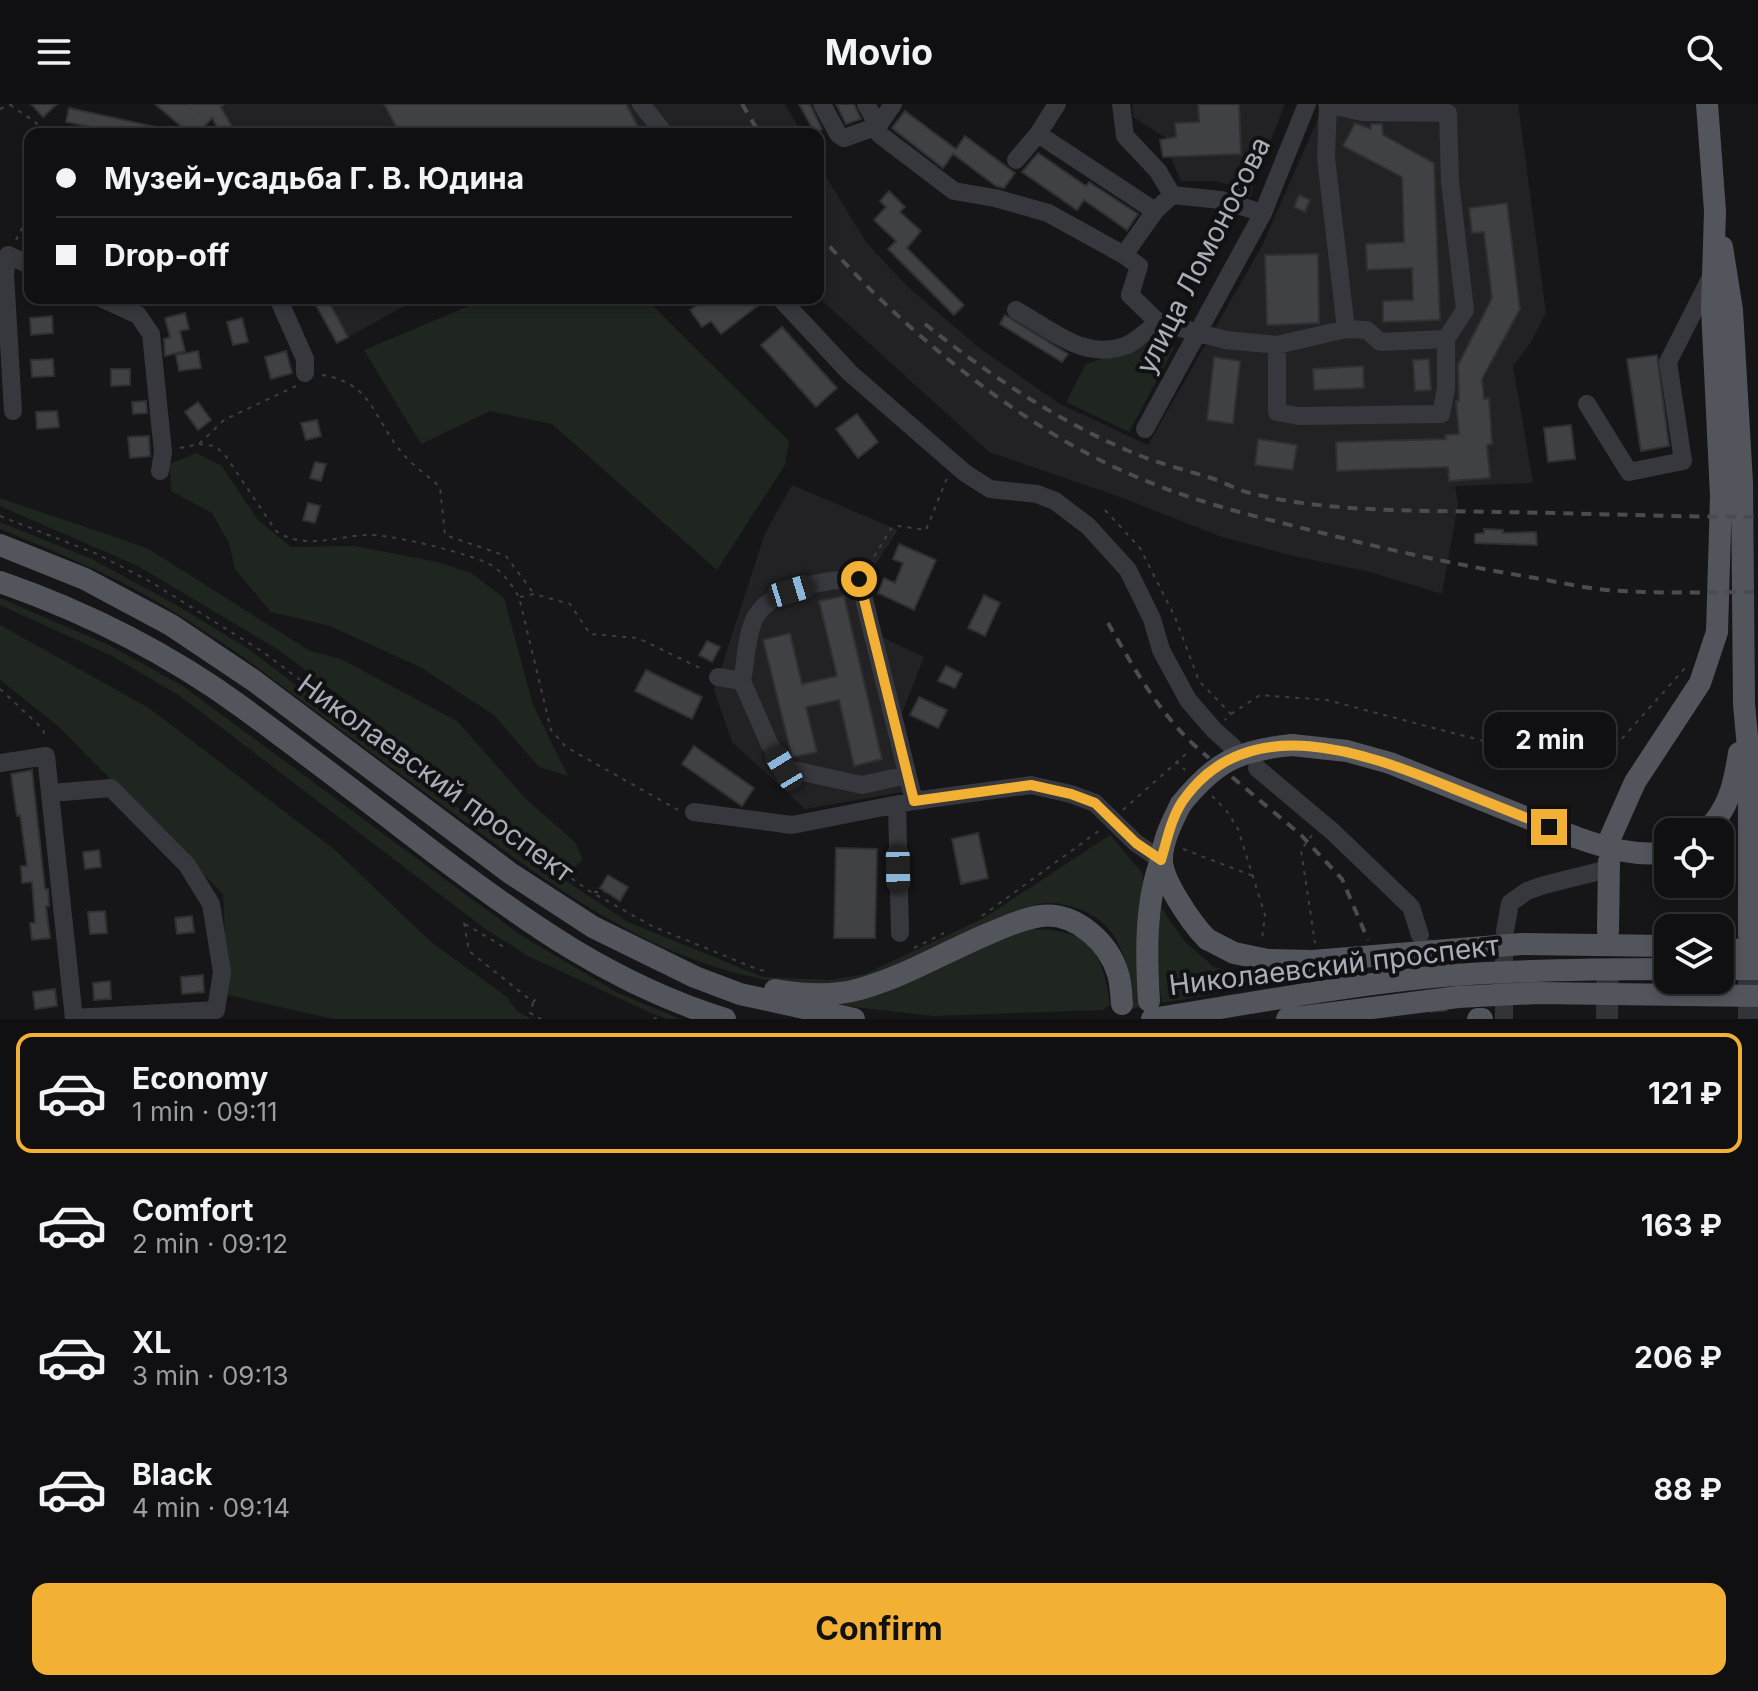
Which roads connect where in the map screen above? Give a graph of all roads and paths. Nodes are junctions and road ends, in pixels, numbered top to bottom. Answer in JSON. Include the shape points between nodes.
{"nodes":[{"id":1,"x":190,"y":104,"type":"edge"},
{"id":2,"x":641,"y":104,"type":"edge"},
{"id":3,"x":822,"y":104,"type":"edge"},
{"id":4,"x":866,"y":104,"type":"edge"},
{"id":5,"x":893,"y":104,"type":"edge"},
{"id":6,"x":1057,"y":104,"type":"edge"},
{"id":7,"x":1121,"y":104,"type":"edge"},
{"id":8,"x":1307,"y":104,"type":"edge"},
{"id":9,"x":1328,"y":104,"type":"edge"},
{"id":10,"x":1707,"y":104,"type":"edge"},
{"id":11,"x":11,"y":105,"type":"edge"},
{"id":12,"x":1447,"y":108,"type":"edge"},
{"id":13,"x":0,"y":109,"type":"edge"},
{"id":14,"x":878,"y":126,"type":"junction"},
{"id":15,"x":41,"y":128,"type":"edge"},
{"id":16,"x":210,"y":128,"type":"edge"},
{"id":17,"x":660,"y":128,"type":"edge"},
{"id":18,"x":1038,"y":134,"type":"junction"},
{"id":19,"x":1016,"y":160,"type":"dead end"},
{"id":20,"x":1172,"y":195,"type":"junction"},
{"id":21,"x":1155,"y":211,"type":"junction"},
{"id":22,"x":1715,"y":211,"type":"junction"},
{"id":23,"x":1263,"y":213,"type":"junction"},
{"id":24,"x":24,"y":225,"type":"edge"},
{"id":25,"x":12,"y":248,"type":"junction"},
{"id":26,"x":1124,"y":255,"type":"junction"},
{"id":27,"x":24,"y":259,"type":"edge"},
{"id":28,"x":1713,"y":275,"type":"junction"},
{"id":29,"x":114,"y":304,"type":"edge"},
{"id":30,"x":281,"y":304,"type":"edge"},
{"id":31,"x":786,"y":304,"type":"edge"},
{"id":32,"x":1016,"y":310,"type":"dead end"},
{"id":33,"x":1158,"y":322,"type":"junction"},
{"id":34,"x":1346,"y":329,"type":"junction"},
{"id":35,"x":1197,"y":333,"type":"junction"},
{"id":36,"x":1446,"y":339,"type":"junction"},
{"id":37,"x":1277,"y":345,"type":"junction"},
{"id":38,"x":305,"y":373,"type":"junction"},
{"id":39,"x":1587,"y":404,"type":"dead end"},
{"id":40,"x":13,"y":411,"type":"dead end"},
{"id":41,"x":1145,"y":429,"type":"dead end"},
{"id":42,"x":199,"y":444,"type":"junction"},
{"id":43,"x":163,"y":452,"type":"junction"},
{"id":44,"x":160,"y":471,"type":"dead end"},
{"id":45,"x":943,"y":489,"type":"dead end"},
{"id":46,"x":1105,"y":510,"type":"dead end"},
{"id":47,"x":0,"y":516,"type":"edge"},
{"id":48,"x":0,"y":545,"type":"edge"},
{"id":49,"x":859,"y":579,"type":"junction"},
{"id":50,"x":0,"y":582,"type":"edge"},
{"id":51,"x":534,"y":594,"type":"junction"},
{"id":52,"x":519,"y":597,"type":"junction"},
{"id":53,"x":1692,"y":661,"type":"dead end"},
{"id":54,"x":718,"y":677,"type":"joint"},
{"id":55,"x":742,"y":681,"type":"junction"},
{"id":56,"x":0,"y":689,"type":"edge"},
{"id":57,"x":1744,"y":704,"type":"junction"},
{"id":58,"x":1231,"y":714,"type":"junction"},
{"id":59,"x":1221,"y":724,"type":"dead end"},
{"id":60,"x":1233,"y":747,"type":"dead end"},
{"id":61,"x":1188,"y":752,"type":"dead end"},
{"id":62,"x":46,"y":756,"type":"junction"},
{"id":63,"x":1176,"y":761,"type":"junction"},
{"id":64,"x":0,"y":763,"type":"edge"},
{"id":65,"x":1257,"y":768,"type":"dead end"},
{"id":66,"x":1189,"y":774,"type":"dead end"},
{"id":67,"x":907,"y":775,"type":"junction"},
{"id":68,"x":51,"y":793,"type":"junction"},
{"id":69,"x":1210,"y":794,"type":"dead end"},
{"id":70,"x":905,"y":803,"type":"junction"},
{"id":71,"x":694,"y":812,"type":"joint"},
{"id":72,"x":1121,"y":813,"type":"dead end"},
{"id":73,"x":1719,"y":818,"type":"edge"},
{"id":74,"x":1101,"y":829,"type":"dead end"},
{"id":75,"x":1314,"y":832,"type":"dead end"},
{"id":76,"x":1611,"y":836,"type":"dead end"},
{"id":77,"x":1170,"y":854,"type":"junction"},
{"id":78,"x":1654,"y":854,"type":"edge"},
{"id":79,"x":1608,"y":865,"type":"joint"},
{"id":80,"x":1253,"y":876,"type":"junction"},
{"id":81,"x":591,"y":892,"type":"junction"},
{"id":82,"x":605,"y":892,"type":"dead end"},
{"id":83,"x":982,"y":916,"type":"dead end"},
{"id":84,"x":954,"y":929,"type":"dead end"},
{"id":85,"x":1505,"y":931,"type":"tunnel mouth"},
{"id":86,"x":1608,"y":931,"type":"tunnel mouth"},
{"id":87,"x":900,"y":933,"type":"dead end"},
{"id":88,"x":1420,"y":935,"type":"tunnel mouth"},
{"id":89,"x":1753,"y":944,"type":"tunnel mouth"},
{"id":90,"x":1261,"y":945,"type":"dead end"},
{"id":91,"x":1654,"y":946,"type":"edge"},
{"id":92,"x":504,"y":947,"type":"dead end"},
{"id":93,"x":912,"y":949,"type":"dead end"},
{"id":94,"x":1314,"y":953,"type":"junction"},
{"id":95,"x":1654,"y":969,"type":"edge"},
{"id":96,"x":1734,"y":969,"type":"edge"},
{"id":97,"x":1758,"y":969,"type":"edge"},
{"id":98,"x":759,"y":970,"type":"dead end"},
{"id":99,"x":695,"y":977,"type":"junction"},
{"id":100,"x":1758,"y":996,"type":"edge"},
{"id":101,"x":1122,"y":1004,"type":"dead end"},
{"id":102,"x":1150,"y":1010,"type":"edge"},
{"id":103,"x":74,"y":1019,"type":"edge"},
{"id":104,"x":541,"y":1019,"type":"edge"},
{"id":105,"x":725,"y":1019,"type":"edge"},
{"id":106,"x":854,"y":1019,"type":"edge"},
{"id":107,"x":1287,"y":1019,"type":"edge"}],
"edges":[{"from":1,"to":16,"type":"path"},
{"from":2,"to":17,"type":"street"},
{"from":3,"to":14,"type":"street","via":[[844,138]]},
{"from":4,"to":14,"type":"street"},
{"from":5,"to":14,"type":"street"},
{"from":6,"to":18,"type":"street"},
{"from":7,"to":20,"type":"street","via":[[1125,136],[1158,171]]},
{"from":8,"to":23,"type":"street","name":"улица Ломоносова"},
{"from":9,"to":12,"type":"street","via":[[1362,112]]},
{"from":9,"to":34,"type":"street","via":[[1326,158]]},
{"from":10,"to":22,"type":"main road"},
{"from":11,"to":13,"type":"path"},
{"from":11,"to":15,"type":"path"},
{"from":12,"to":36,"type":"street","via":[[1465,310]]},
{"from":14,"to":26,"type":"street","via":[[879,134],[954,191],[1048,213]]},
{"from":18,"to":19,"type":"street"},
{"from":18,"to":21,"type":"street"},
{"from":20,"to":21,"type":"street"},
{"from":20,"to":23,"type":"street","via":[[1221,200]]},
{"from":21,"to":26,"type":"street"},
{"from":22,"to":28,"type":"main road"},
{"from":22,"to":57,"type":"main road","via":[[1732,310],[1742,483]]},
{"from":23,"to":35,"type":"street","name":"улица Ломоносова"},
{"from":24,"to":25,"type":"path"},
{"from":25,"to":27,"type":"street"},
{"from":25,"to":40,"type":"street","via":[[5,274]]},
{"from":26,"to":33,"type":"street","via":[[1139,266],[1130,295]]},
{"from":28,"to":39,"type":"street","via":[[1668,362],[1683,461],[1629,472]]},
{"from":28,"to":76,"type":"main road","via":[[1721,496],[1717,632],[1700,683],[1635,782]]},
{"from":29,"to":43,"type":"street","via":[[138,315],[151,334]]},
{"from":30,"to":38,"type":"street","via":[[305,359]]},
{"from":31,"to":60,"type":"street","via":[[850,373],[965,473],[990,489],[1055,501],[1088,526],[1128,570],[1188,700]]},
{"from":32,"to":33,"type":"street","via":[[1086,350],[1104,352],[1130,344]]},
{"from":33,"to":35,"type":"street"},
{"from":34,"to":36,"type":"street","via":[[1367,330],[1380,342]]},
{"from":34,"to":37,"type":"street"},
{"from":35,"to":37,"type":"street"},
{"from":35,"to":41,"type":"street","name":"улица Ломоносова"},
{"from":36,"to":37,"type":"street","via":[[1441,414],[1277,412]]},
{"from":38,"to":42,"type":"path","via":[[301,384],[224,420]]},
{"from":38,"to":51,"type":"path","via":[[337,378],[360,389],[400,451],[440,487],[445,535],[506,556]]},
{"from":42,"to":43,"type":"path"},
{"from":42,"to":52,"type":"path","via":[[215,446],[225,455],[276,531],[287,539],[385,536],[477,557],[508,579]]},
{"from":43,"to":44,"type":"street"},
{"from":45,"to":49,"type":"path","via":[[926,530],[892,527]]},
{"from":46,"to":58,"type":"path","via":[[1140,548],[1175,617],[1199,681]]},
{"from":47,"to":81,"type":"path","via":[[97,554],[263,652]]},
{"from":48,"to":99,"type":"main road","name":"Николаевский проспект","via":[[85,579],[171,625],[561,908]]},
{"from":49,"to":55,"type":"street","via":[[831,579],[765,604],[754,620]]},
{"from":49,"to":67,"type":"street"},
{"from":50,"to":105,"type":"main road","name":"Николаевский проспект","via":[[102,623],[240,706],[504,905],[596,965]]},
{"from":51,"to":52,"type":"path"},
{"from":51,"to":54,"type":"path","via":[[570,604],[590,634],[638,638]]},
{"from":52,"to":71,"type":"path","via":[[551,730],[566,747],[604,769],[671,807]]},
{"from":53,"to":58,"type":"path","via":[[1594,770],[1327,700],[1260,695]]},
{"from":54,"to":55,"type":"street"},
{"from":55,"to":67,"type":"street","via":[[784,768],[862,785]]},
{"from":56,"to":62,"type":"path","via":[[43,729]]},
{"from":57,"to":73,"type":"main road","via":[[1730,799]]},
{"from":57,"to":89,"type":"main road"},
{"from":58,"to":59,"type":"path"},
{"from":61,"to":63,"type":"path"},
{"from":62,"to":64,"type":"street"},
{"from":62,"to":68,"type":"street"},
{"from":63,"to":66,"type":"path"},
{"from":63,"to":72,"type":"path"},
{"from":65,"to":88,"type":"street","via":[[1411,907]]},
{"from":67,"to":70,"type":"street"},
{"from":68,"to":103,"type":"street"},
{"from":68,"to":103,"type":"street","via":[[111,788],[187,865],[211,904],[222,972],[216,1010]]},
{"from":69,"to":80,"type":"path","via":[[1238,829]]},
{"from":70,"to":71,"type":"street","via":[[792,825]]},
{"from":70,"to":77,"type":"street","via":[[1031,785],[1095,803],[1136,843]]},
{"from":70,"to":87,"type":"street"},
{"from":74,"to":83,"type":"path"},
{"from":75,"to":94,"type":"path","via":[[1301,850]]},
{"from":77,"to":78,"type":"main road","bridge":true,"via":[[1172,824],[1203,777],[1258,748],[1292,745],[1347,751],[1390,763],[1575,837]]},
{"from":77,"to":80,"type":"path"},
{"from":77,"to":94,"type":"main road","bridge":true,"via":[[1178,900],[1207,939],[1234,953],[1268,960]]},
{"from":77,"to":102,"type":"main road","via":[[1156,875],[1147,943]]},
{"from":79,"to":85,"type":"street","via":[[1527,891],[1510,903]]},
{"from":79,"to":86,"type":"main road"},
{"from":80,"to":90,"type":"path","via":[[1265,915]]},
{"from":81,"to":82,"type":"path"},
{"from":81,"to":98,"type":"path","via":[[652,926]]},
{"from":84,"to":93,"type":"path"},
{"from":91,"to":94,"type":"main road","bridge":true,"via":[[1522,944]]},
{"from":92,"to":104,"type":"path","via":[[464,923],[469,951],[535,1000],[530,1013]]},
{"from":95,"to":102,"type":"main road","name":"Николаевский проспект","bridge":true,"via":[[1442,976]]},
{"from":96,"to":97,"type":"main road","bridge":true},
{"from":99,"to":101,"type":"main road","via":[[789,993],[832,994],[893,977],[1044,915],[1077,924],[1109,952]]},
{"from":99,"to":106,"type":"main road","name":"Николаевский проспект","via":[[761,1000]]},
{"from":100,"to":107,"type":"main road","name":"Николаевский проспект","bridge":true,"via":[[1485,995]]}]}
